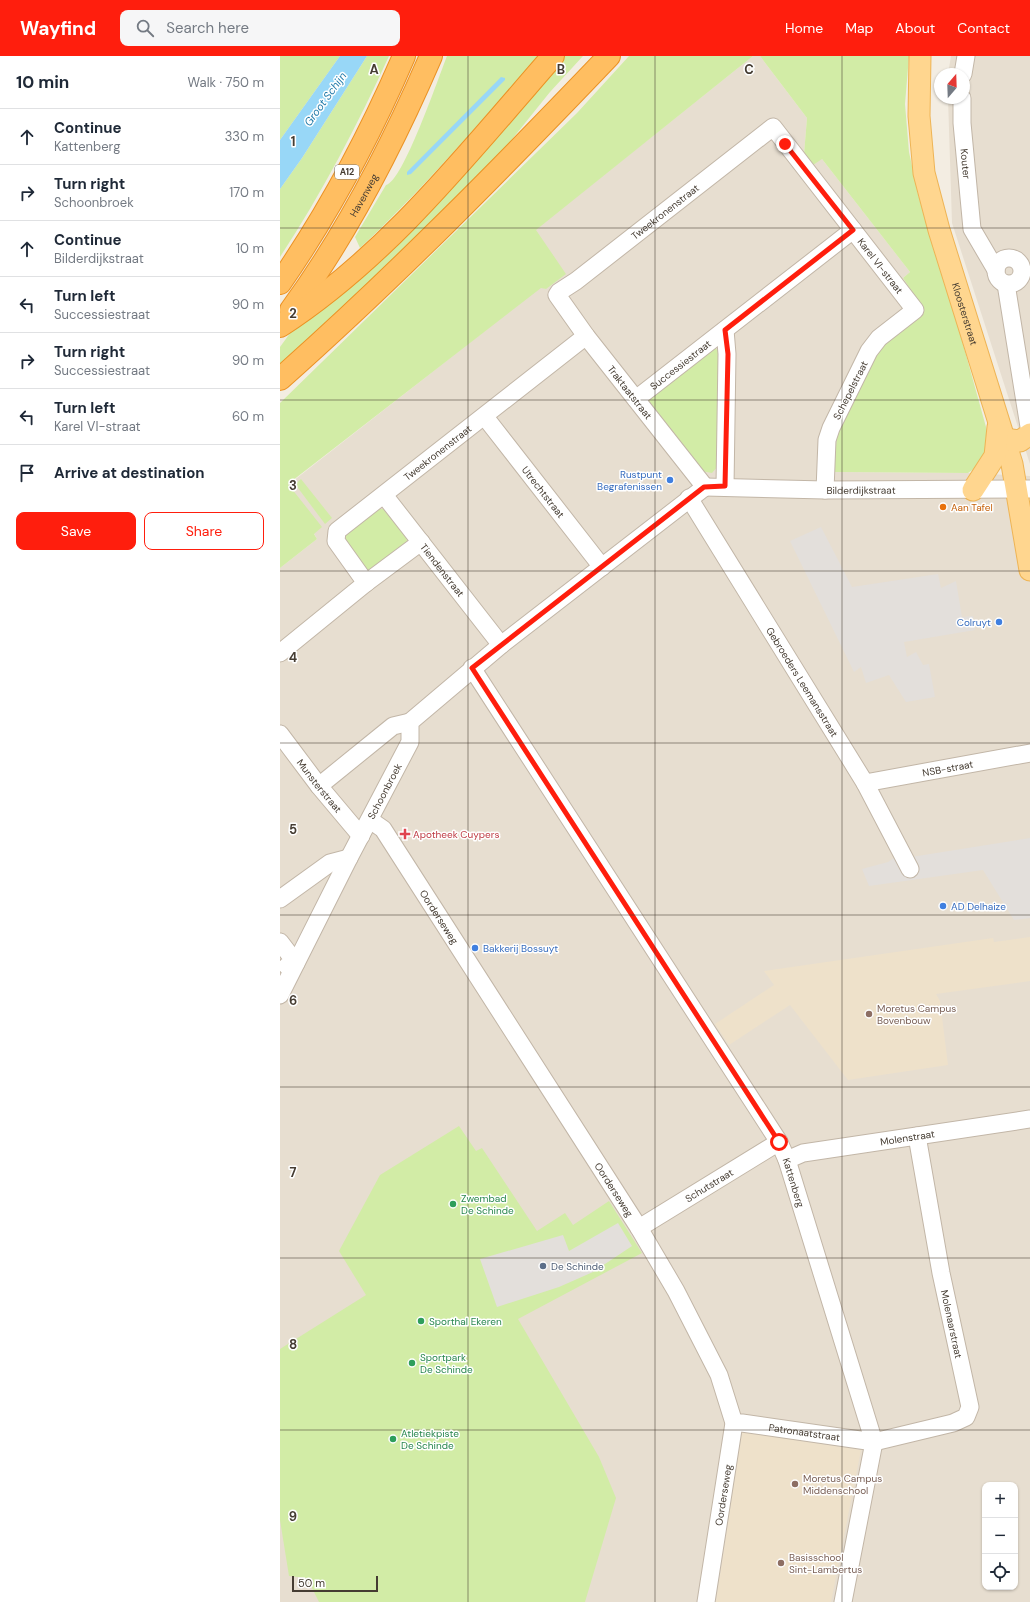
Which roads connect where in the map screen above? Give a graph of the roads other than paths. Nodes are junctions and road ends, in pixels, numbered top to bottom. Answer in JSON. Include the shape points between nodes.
{"nodes":[{"id":1,"x":404,"y":56,"type":"edge"},
{"id":2,"x":431,"y":56,"type":"edge"},
{"id":3,"x":553,"y":56,"type":"edge"},
{"id":4,"x":609,"y":56,"type":"edge"},
{"id":5,"x":920,"y":56,"type":"edge"},
{"id":6,"x":966,"y":56,"type":"edge"},
{"id":7,"x":964,"y":68,"type":"edge"},
{"id":8,"x":962,"y":104,"type":"edge"},
{"id":9,"x":773,"y":127,"type":"joint"},
{"id":10,"x":972,"y":229,"type":"junction"},
{"id":11,"x":853,"y":230,"type":"junction"},
{"id":12,"x":1008,"y":258,"type":"junction"},
{"id":13,"x":1026,"y":266,"type":"edge"},
{"id":14,"x":996,"y":270,"type":"junction"},
{"id":15,"x":280,"y":283,"type":"edge"},
{"id":16,"x":1006,"y":284,"type":"junction"},
{"id":17,"x":557,"y":295,"type":"joint"},
{"id":18,"x":915,"y":310,"type":"joint"},
{"id":19,"x":280,"y":325,"type":"edge"},
{"id":20,"x":725,"y":330,"type":"junction"},
{"id":21,"x":586,"y":336,"type":"junction"},
{"id":22,"x":280,"y":379,"type":"edge"},
{"id":23,"x":636,"y":399,"type":"junction"},
{"id":24,"x":485,"y":416,"type":"junction"},
{"id":25,"x":999,"y":416,"type":"junction"},
{"id":26,"x":1030,"y":433,"type":"edge"},
{"id":27,"x":1005,"y":439,"type":"junction"},
{"id":28,"x":725,"y":486,"type":"junction"},
{"id":29,"x":704,"y":487,"type":"junction"},
{"id":30,"x":1024,"y":489,"type":"edge"},
{"id":31,"x":825,"y":490,"type":"junction"},
{"id":32,"x":973,"y":490,"type":"junction"},
{"id":33,"x":384,"y":495,"type":"junction"},
{"id":34,"x":689,"y":498,"type":"junction"},
{"id":35,"x":421,"y":542,"type":"junction"},
{"id":36,"x":602,"y":567,"type":"junction"},
{"id":37,"x":1030,"y":570,"type":"edge"},
{"id":38,"x":366,"y":583,"type":"junction"},
{"id":39,"x":501,"y":645,"type":"junction"},
{"id":40,"x":280,"y":653,"type":"edge"},
{"id":41,"x":472,"y":668,"type":"junction"},
{"id":42,"x":410,"y":722,"type":"junction"},
{"id":43,"x":280,"y":734,"type":"edge"},
{"id":44,"x":1030,"y":753,"type":"edge"},
{"id":45,"x":864,"y":783,"type":"junction"},
{"id":46,"x":319,"y":786,"type":"junction"},
{"id":47,"x":370,"y":820,"type":"junction"},
{"id":48,"x":361,"y":836,"type":"junction"},
{"id":49,"x":349,"y":858,"type":"junction"},
{"id":50,"x":910,"y":869,"type":"dead end"},
{"id":51,"x":280,"y":899,"type":"edge"},
{"id":52,"x":280,"y":942,"type":"edge"},
{"id":53,"x":296,"y":963,"type":"junction"},
{"id":54,"x":280,"y":969,"type":"edge"},
{"id":55,"x":280,"y":995,"type":"edge"},
{"id":56,"x":1030,"y":1119,"type":"edge"},
{"id":57,"x":917,"y":1136,"type":"junction"},
{"id":58,"x":779,"y":1142,"type":"junction"},
{"id":59,"x":787,"y":1160,"type":"junction"},
{"id":60,"x":639,"y":1228,"type":"junction"},
{"id":61,"x":734,"y":1423,"type":"junction"},
{"id":62,"x":874,"y":1442,"type":"junction"},
{"id":63,"x":706,"y":1602,"type":"edge"},
{"id":64,"x":843,"y":1602,"type":"edge"}],
"edges":[{"from":1,"to":15,"type":"highway","number":"A12","via":[[348,170]]},
{"from":2,"to":19,"type":"highway","name":"Havenweg","number":"A12","via":[[400,124],[343,229]]},
{"from":3,"to":19,"type":"highway","via":[[418,208],[373,253]]},
{"from":4,"to":22,"type":"highway","via":[[484,184]]},
{"from":5,"to":25,"type":"main road","name":"Kloosterstraat","via":[[919,116],[924,173],[939,230]]},
{"from":6,"to":7,"type":"street"},
{"from":8,"to":10,"type":"street","name":"Kouter"},
{"from":9,"to":11,"type":"street","name":"Karel VI-straat"},
{"from":9,"to":17,"type":"street","name":"Tweekronenstraat"},
{"from":10,"to":12,"type":"street"},
{"from":10,"to":14,"type":"street","name":"Kouter"},
{"from":11,"to":18,"type":"street","name":"Karel VI-straat"},
{"from":11,"to":20,"type":"street","name":"Successiestraat"},
{"from":12,"to":13,"type":"street"},
{"from":12,"to":14,"type":"street","via":[[999,261]]},
{"from":13,"to":16,"type":"street","via":[[1018,280]]},
{"from":14,"to":16,"type":"street","via":[[998,279]]},
{"from":16,"to":26,"type":"street"},
{"from":17,"to":21,"type":"street","name":"Traktaatstraat"},
{"from":18,"to":31,"type":"street","name":"Schepelstraat","via":[[879,338],[869,350],[827,440]]},
{"from":20,"to":23,"type":"street","name":"Successiestraat"},
{"from":20,"to":28,"type":"street","name":"Successiestraat","via":[[728,354]]},
{"from":21,"to":23,"type":"street","name":"Traktaatstraat"},
{"from":21,"to":24,"type":"street","name":"Tweekronenstraat"},
{"from":23,"to":29,"type":"street","name":"Traktaatstraat"},
{"from":24,"to":33,"type":"street","name":"Tweekronenstraat"},
{"from":24,"to":36,"type":"street","name":"Utrechtstraat"},
{"from":25,"to":27,"type":"main road","name":"Kloosterstraat"},
{"from":25,"to":32,"type":"main road","via":[[995,456]]},
{"from":26,"to":27,"type":"main road","via":[[1020,441]]},
{"from":27,"to":30,"type":"main road","name":"Kloosterstraat"},
{"from":28,"to":29,"type":"street","name":"Bilderdijkstraat"},
{"from":28,"to":31,"type":"street","name":"Bilderdijkstraat"},
{"from":29,"to":34,"type":"street"},
{"from":30,"to":32,"type":"street","name":"Bilderdijkstraat"},
{"from":30,"to":37,"type":"main road","name":"Kloosterstraat"},
{"from":31,"to":32,"type":"street","name":"Bilderdijkstraat"},
{"from":33,"to":35,"type":"street","name":"Tiendenstraat"},
{"from":33,"to":38,"type":"street","name":"Tweekronenstraat","via":[[341,527],[335,537]]},
{"from":34,"to":36,"type":"street"},
{"from":34,"to":45,"type":"street","name":"Gebroeders Leemansstraat"},
{"from":35,"to":38,"type":"street"},
{"from":35,"to":39,"type":"street","name":"Tiendenstraat"},
{"from":36,"to":39,"type":"street"},
{"from":38,"to":40,"type":"street"},
{"from":39,"to":41,"type":"street"},
{"from":41,"to":42,"type":"street"},
{"from":41,"to":58,"type":"street","name":"Kattenberg"},
{"from":42,"to":46,"type":"street","via":[[393,726]]},
{"from":42,"to":47,"type":"street","name":"Schoonbroek","via":[[410,742]]},
{"from":43,"to":46,"type":"street","name":"Munsterstraat"},
{"from":44,"to":45,"type":"street","name":"NSB-straat"},
{"from":45,"to":50,"type":"street","name":"Gebroeders Leemansstraat"},
{"from":46,"to":48,"type":"street","name":"Munsterstraat"},
{"from":47,"to":48,"type":"street","name":"Schoonbroek"},
{"from":47,"to":60,"type":"street","name":"Oorderseweg","via":[[383,829]]},
{"from":48,"to":49,"type":"street","name":"Schoonbroek"},
{"from":49,"to":51,"type":"street","via":[[330,863]]},
{"from":49,"to":53,"type":"street","name":"Schoonbroek"},
{"from":52,"to":53,"type":"street"},
{"from":53,"to":54,"type":"street"},
{"from":53,"to":55,"type":"street","name":"Schoonbroek"},
{"from":56,"to":57,"type":"street","name":"Molenstraat"},
{"from":57,"to":59,"type":"street","name":"Molenstraat","via":[[803,1154]]},
{"from":57,"to":62,"type":"street","name":"Molenaarstraat","via":[[941,1273],[970,1407],[966,1417],[954,1423]]},
{"from":58,"to":59,"type":"street","name":"Kattenberg"},
{"from":58,"to":60,"type":"street","name":"Schutstraat"},
{"from":59,"to":62,"type":"street","name":"Kattenberg"},
{"from":60,"to":61,"type":"street","name":"Oorderseweg","via":[[676,1291],[719,1375]]},
{"from":61,"to":62,"type":"street","name":"Patronaatstraat"},
{"from":61,"to":63,"type":"street","name":"Oorderseweg"},
{"from":62,"to":64,"type":"street"}]}
